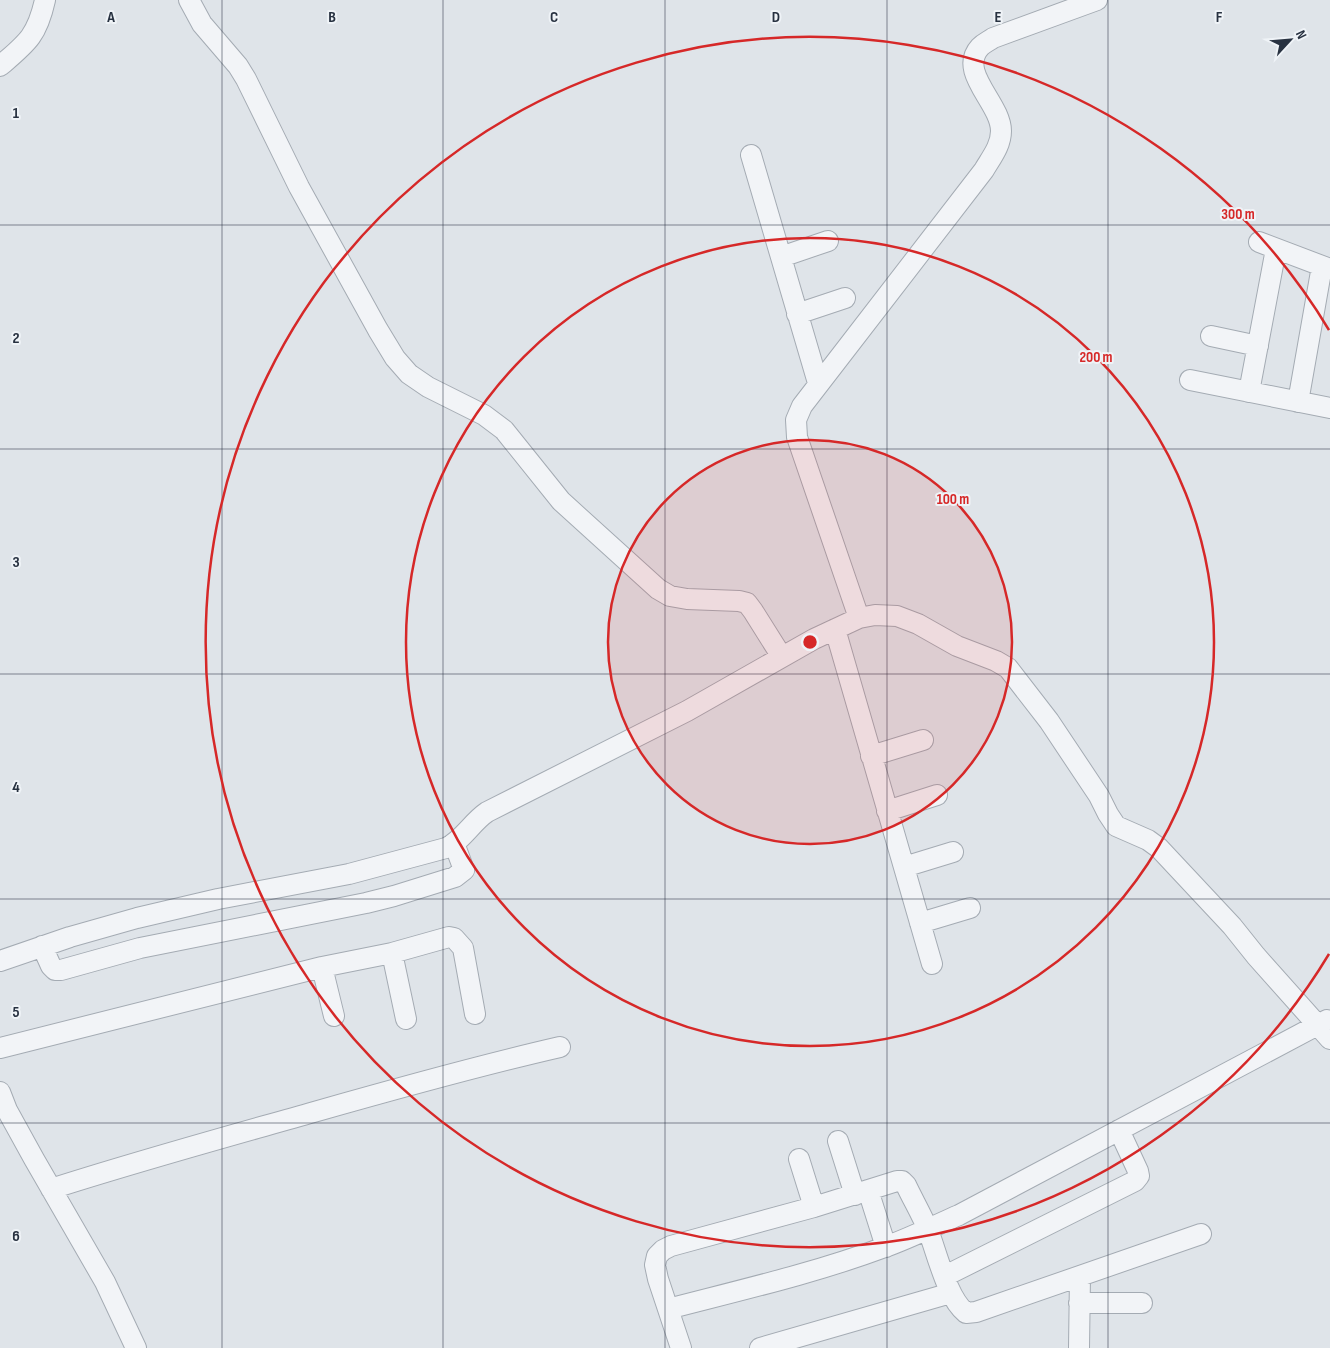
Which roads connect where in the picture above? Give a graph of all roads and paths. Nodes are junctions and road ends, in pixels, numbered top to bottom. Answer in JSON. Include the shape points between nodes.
{"nodes":[{"id":1,"x":45,"y":0,"type":"edge"},
{"id":2,"x":188,"y":0,"type":"edge"},
{"id":3,"x":1097,"y":0,"type":"edge"},
{"id":4,"x":0,"y":66,"type":"edge"},
{"id":5,"x":751,"y":155,"type":"dead end"},
{"id":6,"x":828,"y":241,"type":"dead end"},
{"id":7,"x":780,"y":257,"type":"junction"},
{"id":8,"x":1326,"y":268,"type":"edge"},
{"id":9,"x":845,"y":298,"type":"dead end"},
{"id":10,"x":797,"y":314,"type":"junction"},
{"id":11,"x":1210,"y":336,"type":"dead end"},
{"id":12,"x":1258,"y":346,"type":"junction"},
{"id":13,"x":1190,"y":380,"type":"dead end"},
{"id":14,"x":818,"y":383,"type":"junction"},
{"id":15,"x":1250,"y":392,"type":"junction"},
{"id":16,"x":1298,"y":402,"type":"junction"},
{"id":17,"x":1330,"y":408,"type":"edge"},
{"id":18,"x":859,"y":618,"type":"junction"},
{"id":19,"x":835,"y":629,"type":"junction"},
{"id":20,"x":782,"y":657,"type":"junction"},
{"id":21,"x":923,"y":740,"type":"dead end"},
{"id":22,"x":871,"y":756,"type":"junction"},
{"id":23,"x":937,"y":795,"type":"dead end"},
{"id":24,"x":887,"y":810,"type":"junction"},
{"id":25,"x":454,"y":843,"type":"junction"},
{"id":26,"x":953,"y":852,"type":"dead end"},
{"id":27,"x":904,"y":867,"type":"junction"},
{"id":28,"x":970,"y":908,"type":"dead end"},
{"id":29,"x":920,"y":923,"type":"junction"},
{"id":30,"x":42,"y":946,"type":"junction"},
{"id":31,"x":392,"y":954,"type":"junction"},
{"id":32,"x":0,"y":961,"type":"edge"},
{"id":33,"x":932,"y":964,"type":"dead end"},
{"id":34,"x":322,"y":967,"type":"junction"},
{"id":35,"x":475,"y":1014,"type":"dead end"},
{"id":36,"x":334,"y":1016,"type":"dead end"},
{"id":37,"x":406,"y":1019,"type":"dead end"},
{"id":38,"x":1326,"y":1027,"type":"edge"},
{"id":39,"x":560,"y":1047,"type":"dead end"},
{"id":40,"x":0,"y":1048,"type":"edge"},
{"id":41,"x":0,"y":1092,"type":"edge"},
{"id":42,"x":1119,"y":1130,"type":"junction"},
{"id":43,"x":838,"y":1141,"type":"dead end"},
{"id":44,"x":799,"y":1159,"type":"dead end"},
{"id":45,"x":51,"y":1189,"type":"junction"},
{"id":46,"x":861,"y":1193,"type":"junction"},
{"id":47,"x":814,"y":1207,"type":"junction"},
{"id":48,"x":928,"y":1229,"type":"junction"},
{"id":49,"x":1201,"y":1234,"type":"dead end"},
{"id":50,"x":886,"y":1247,"type":"junction"},
{"id":51,"x":1080,"y":1276,"type":"junction"},
{"id":52,"x":948,"y":1284,"type":"junction"},
{"id":53,"x":1079,"y":1303,"type":"junction"},
{"id":54,"x":1142,"y":1303,"type":"dead end"},
{"id":55,"x":668,"y":1309,"type":"junction"},
{"id":56,"x":136,"y":1348,"type":"edge"},
{"id":57,"x":681,"y":1348,"type":"edge"},
{"id":58,"x":760,"y":1348,"type":"edge"},
{"id":59,"x":1078,"y":1348,"type":"edge"}],
"edges":[{"from":1,"to":4,"type":"street","via":[[40,21],[29,41]]},
{"from":2,"to":20,"type":"street","via":[[202,24],[238,66],[299,187],[378,330],[409,374],[484,415],[504,430],[561,501],[658,589],[670,596],[688,599],[747,603]]},
{"from":3,"to":14,"type":"street","via":[[993,38],[980,47],[974,58],[973,70],[998,117],[1001,132],[998,148]]},
{"from":5,"to":7,"type":"street"},
{"from":6,"to":7,"type":"street"},
{"from":7,"to":10,"type":"street"},
{"from":8,"to":12,"type":"street","via":[[1267,246]]},
{"from":8,"to":16,"type":"street"},
{"from":9,"to":10,"type":"street"},
{"from":10,"to":14,"type":"street"},
{"from":11,"to":12,"type":"street"},
{"from":12,"to":15,"type":"street"},
{"from":13,"to":15,"type":"street"},
{"from":14,"to":18,"type":"street","via":[[796,420],[797,437]]},
{"from":15,"to":16,"type":"street"},
{"from":16,"to":17,"type":"street"},
{"from":18,"to":19,"type":"street"},
{"from":18,"to":38,"type":"street","via":[[897,616],[1008,668],[1049,721],[1116,826],[1159,848],[1256,956]]},
{"from":19,"to":20,"type":"street"},
{"from":19,"to":22,"type":"street"},
{"from":20,"to":25,"type":"street","via":[[687,711],[487,812]]},
{"from":21,"to":22,"type":"street"},
{"from":22,"to":24,"type":"street"},
{"from":23,"to":24,"type":"street"},
{"from":24,"to":27,"type":"street"},
{"from":25,"to":30,"type":"street","via":[[438,852],[137,918]]},
{"from":25,"to":30,"type":"street","via":[[464,865],[462,873],[394,896],[140,948],[61,970],[51,966]]},
{"from":26,"to":27,"type":"street"},
{"from":27,"to":29,"type":"street"},
{"from":28,"to":29,"type":"street"},
{"from":29,"to":33,"type":"street"},
{"from":30,"to":32,"type":"street"},
{"from":31,"to":34,"type":"street"},
{"from":31,"to":35,"type":"street","via":[[454,938],[463,948]]},
{"from":31,"to":37,"type":"street"},
{"from":34,"to":36,"type":"street"},
{"from":34,"to":40,"type":"street"},
{"from":38,"to":42,"type":"street"},
{"from":39,"to":45,"type":"street","via":[[420,1082]]},
{"from":41,"to":45,"type":"street"},
{"from":42,"to":48,"type":"street"},
{"from":42,"to":52,"type":"street","via":[[1138,1171],[1135,1181]]},
{"from":43,"to":46,"type":"street"},
{"from":44,"to":47,"type":"street"},
{"from":45,"to":56,"type":"street","via":[[105,1282]]},
{"from":46,"to":47,"type":"street"},
{"from":46,"to":48,"type":"street","via":[[902,1181]]},
{"from":46,"to":50,"type":"street"},
{"from":47,"to":55,"type":"street","via":[[663,1250],[655,1265]]},
{"from":48,"to":50,"type":"street"},
{"from":48,"to":52,"type":"street"},
{"from":49,"to":51,"type":"street"},
{"from":50,"to":55,"type":"street","via":[[801,1274]]},
{"from":51,"to":52,"type":"street","via":[[966,1313],[959,1308]]},
{"from":51,"to":53,"type":"street"},
{"from":52,"to":58,"type":"street"},
{"from":53,"to":54,"type":"street"},
{"from":53,"to":59,"type":"street"},
{"from":55,"to":57,"type":"street"}]}
